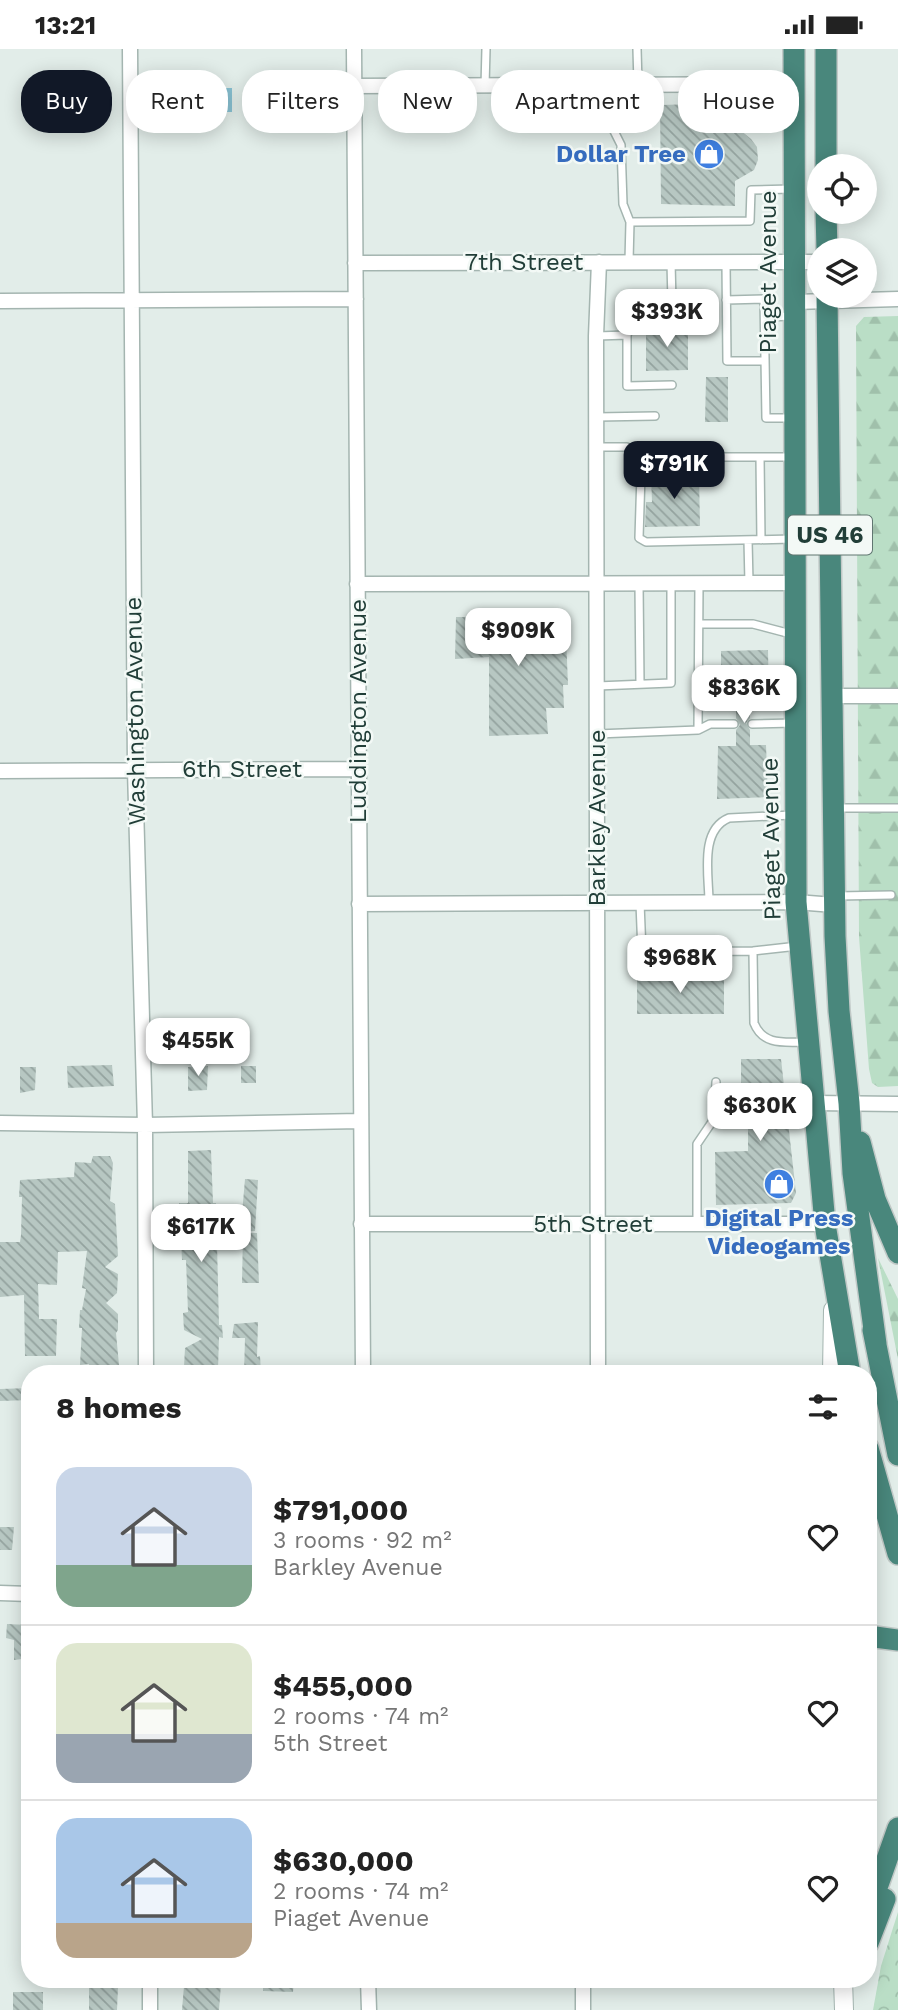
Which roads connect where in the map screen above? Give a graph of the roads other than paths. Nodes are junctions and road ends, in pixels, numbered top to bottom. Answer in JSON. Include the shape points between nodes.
{"nodes":[{"id":1,"x":130,"y":49,"type":"edge"},
{"id":2,"x":354,"y":49,"type":"edge"},
{"id":3,"x":486,"y":49,"type":"edge"},
{"id":4,"x":637,"y":49,"type":"edge"},
{"id":5,"x":794,"y":49,"type":"edge"},
{"id":6,"x":826,"y":49,"type":"edge"},
{"id":7,"x":354,"y":70,"type":"edge"},
{"id":8,"x":638,"y":70,"type":"edge"},
{"id":9,"x":794,"y":70,"type":"edge"},
{"id":10,"x":364,"y":86,"type":"edge"},
{"id":11,"x":485,"y":86,"type":"junction"},
{"id":12,"x":491,"y":86,"type":"edge"},
{"id":13,"x":354,"y":133,"type":"edge"},
{"id":14,"x":615,"y":133,"type":"edge"},
{"id":15,"x":794,"y":133,"type":"edge"},
{"id":16,"x":826,"y":154,"type":"edge"},
{"id":17,"x":794,"y":189,"type":"junction"},
{"id":18,"x":630,"y":222,"type":"junction"},
{"id":19,"x":629,"y":261,"type":"junction"},
{"id":20,"x":598,"y":262,"type":"junction"},
{"id":21,"x":671,"y":262,"type":"junction"},
{"id":22,"x":726,"y":262,"type":"junction"},
{"id":23,"x":794,"y":262,"type":"junction"},
{"id":24,"x":807,"y":262,"type":"edge"},
{"id":25,"x":355,"y":263,"type":"junction"},
{"id":26,"x":356,"y":299,"type":"junction"},
{"id":27,"x":877,"y":299,"type":"edge"},
{"id":28,"x":898,"y":299,"type":"edge"},
{"id":29,"x":132,"y":300,"type":"junction"},
{"id":30,"x":726,"y":300,"type":"junction"},
{"id":31,"x":0,"y":301,"type":"edge"},
{"id":32,"x":807,"y":305,"type":"edge"},
{"id":33,"x":827,"y":308,"type":"edge"},
{"id":34,"x":794,"y":309,"type":"junction"},
{"id":35,"x":765,"y":320,"type":"junction"},
{"id":36,"x":755,"y":323,"type":"dead end"},
{"id":37,"x":626,"y":335,"type":"junction"},
{"id":38,"x":596,"y":336,"type":"junction"},
{"id":39,"x":765,"y":340,"type":"junction"},
{"id":40,"x":755,"y":341,"type":"dead end"},
{"id":41,"x":765,"y":361,"type":"junction"},
{"id":42,"x":672,"y":385,"type":"dead end"},
{"id":43,"x":655,"y":416,"type":"dead end"},
{"id":44,"x":596,"y":417,"type":"junction"},
{"id":45,"x":794,"y":418,"type":"junction"},
{"id":46,"x":596,"y":447,"type":"junction"},
{"id":47,"x":760,"y":457,"type":"junction"},
{"id":48,"x":795,"y":457,"type":"junction"},
{"id":49,"x":648,"y":459,"type":"junction"},
{"id":50,"x":795,"y":539,"type":"junction"},
{"id":51,"x":748,"y":540,"type":"junction"},
{"id":52,"x":761,"y":540,"type":"junction"},
{"id":53,"x":596,"y":583,"type":"junction"},
{"id":54,"x":639,"y":583,"type":"junction"},
{"id":55,"x":671,"y":583,"type":"junction"},
{"id":56,"x":699,"y":583,"type":"junction"},
{"id":57,"x":749,"y":583,"type":"junction"},
{"id":58,"x":795,"y":583,"type":"junction"},
{"id":59,"x":357,"y":584,"type":"junction"},
{"id":60,"x":699,"y":624,"type":"junction"},
{"id":61,"x":795,"y":635,"type":"junction"},
{"id":62,"x":640,"y":684,"type":"junction"},
{"id":63,"x":597,"y":686,"type":"junction"},
{"id":64,"x":832,"y":695,"type":"junction"},
{"id":65,"x":898,"y":696,"type":"edge"},
{"id":66,"x":795,"y":723,"type":"junction"},
{"id":67,"x":752,"y":724,"type":"dead end"},
{"id":68,"x":734,"y":725,"type":"dead end"},
{"id":69,"x":698,"y":730,"type":"junction"},
{"id":70,"x":597,"y":734,"type":"junction"},
{"id":71,"x":359,"y":769,"type":"junction"},
{"id":72,"x":135,"y":770,"type":"junction"},
{"id":73,"x":0,"y":771,"type":"edge"},
{"id":74,"x":834,"y":808,"type":"junction"},
{"id":75,"x":898,"y":808,"type":"edge"},
{"id":76,"x":796,"y":815,"type":"junction"},
{"id":77,"x":891,"y":895,"type":"dead end"},
{"id":78,"x":834,"y":900,"type":"junction"},
{"id":79,"x":796,"y":902,"type":"junction"},
{"id":80,"x":597,"y":903,"type":"junction"},
{"id":81,"x":640,"y":903,"type":"junction"},
{"id":82,"x":709,"y":903,"type":"junction"},
{"id":83,"x":359,"y":904,"type":"junction"},
{"id":84,"x":800,"y":946,"type":"junction"},
{"id":85,"x":753,"y":951,"type":"junction"},
{"id":86,"x":808,"y":1042,"type":"junction"},
{"id":87,"x":716,"y":1082,"type":"dead end"},
{"id":88,"x":814,"y":1103,"type":"junction"},
{"id":89,"x":849,"y":1103,"type":"junction"},
{"id":90,"x":898,"y":1104,"type":"edge"},
{"id":91,"x":360,"y":1121,"type":"junction"},
{"id":92,"x":0,"y":1123,"type":"edge"},
{"id":93,"x":145,"y":1125,"type":"junction"},
{"id":94,"x":361,"y":1224,"type":"junction"},
{"id":95,"x":697,"y":1224,"type":"junction"},
{"id":96,"x":825,"y":1224,"type":"junction"},
{"id":97,"x":598,"y":1225,"type":"junction"},
{"id":98,"x":897,"y":1250,"type":"edge"},
{"id":99,"x":835,"y":1282,"type":"junction"},
{"id":100,"x":876,"y":1344,"type":"junction"},
{"id":101,"x":146,"y":1365,"type":"edge"},
{"id":102,"x":363,"y":1365,"type":"edge"},
{"id":103,"x":598,"y":1365,"type":"edge"},
{"id":104,"x":832,"y":1365,"type":"edge"},
{"id":105,"x":849,"y":1365,"type":"edge"},
{"id":106,"x":898,"y":1455,"type":"edge"},
{"id":107,"x":877,"y":1480,"type":"edge"},
{"id":108,"x":898,"y":1553,"type":"edge"},
{"id":109,"x":0,"y":1593,"type":"edge"},
{"id":110,"x":21,"y":1594,"type":"edge"},
{"id":111,"x":877,"y":1637,"type":"edge"},
{"id":112,"x":898,"y":1640,"type":"edge"},
{"id":113,"x":898,"y":1828,"type":"edge"},
{"id":114,"x":898,"y":1863,"type":"edge"},
{"id":115,"x":877,"y":1888,"type":"edge"},
{"id":116,"x":877,"y":1924,"type":"edge"},
{"id":117,"x":150,"y":1988,"type":"edge"},
{"id":118,"x":368,"y":1988,"type":"edge"},
{"id":119,"x":583,"y":1988,"type":"edge"},
{"id":120,"x":843,"y":1988,"type":"edge"},
{"id":121,"x":150,"y":2010,"type":"edge"},
{"id":122,"x":369,"y":2010,"type":"edge"},
{"id":123,"x":583,"y":2010,"type":"edge"},
{"id":124,"x":844,"y":2010,"type":"edge"}],
"edges":[{"from":1,"to":29,"type":"street","name":"Washington Avenue"},
{"from":2,"to":7,"type":"street","name":"Luddington Avenue"},
{"from":3,"to":11,"type":"lane"},
{"from":4,"to":8,"type":"lane"},
{"from":5,"to":9,"type":"highway","name":"Piaget Avenue","number":"US 46"},
{"from":6,"to":16,"type":"highway"},
{"from":10,"to":11,"type":"street"},
{"from":11,"to":12,"type":"street"},
{"from":13,"to":25,"type":"street","name":"Luddington Avenue"},
{"from":14,"to":18,"type":"lane","via":[[621,145],[623,204]]},
{"from":15,"to":17,"type":"highway","name":"Piaget Avenue","number":"US 46"},
{"from":17,"to":18,"type":"lane","via":[[751,190],[750,221]]},
{"from":17,"to":23,"type":"highway","name":"Piaget Avenue","number":"US 46"},
{"from":18,"to":19,"type":"lane"},
{"from":19,"to":20,"type":"street","name":"7th Street"},
{"from":19,"to":21,"type":"street","name":"7th Street"},
{"from":20,"to":25,"type":"street","name":"7th Street"},
{"from":20,"to":38,"type":"street","name":"Barkley Avenue"},
{"from":21,"to":22,"type":"street","name":"7th Street"},
{"from":21,"to":37,"type":"lane","via":[[672,303],[641,304]]},
{"from":22,"to":23,"type":"street","name":"7th Street"},
{"from":22,"to":30,"type":"lane"},
{"from":23,"to":24,"type":"street","name":"7th Street"},
{"from":23,"to":34,"type":"highway","name":"Piaget Avenue","number":"US 46"},
{"from":25,"to":26,"type":"street","name":"Luddington Avenue"},
{"from":26,"to":29,"type":"street"},
{"from":26,"to":59,"type":"street","name":"Luddington Avenue"},
{"from":27,"to":28,"type":"street"},
{"from":29,"to":31,"type":"street"},
{"from":29,"to":72,"type":"street","name":"Washington Avenue"},
{"from":30,"to":35,"type":"lane","via":[[764,299]]},
{"from":30,"to":41,"type":"lane","via":[[730,323],[727,361]]},
{"from":32,"to":34,"type":"street"},
{"from":33,"to":64,"type":"highway","number":"US 46"},
{"from":34,"to":35,"type":"lane"},
{"from":34,"to":45,"type":"highway","name":"Piaget Avenue","number":"US 46"},
{"from":35,"to":36,"type":"lane"},
{"from":35,"to":39,"type":"lane"},
{"from":37,"to":38,"type":"lane"},
{"from":37,"to":42,"type":"lane","via":[[627,386]]},
{"from":38,"to":44,"type":"street","name":"Barkley Avenue"},
{"from":39,"to":40,"type":"lane"},
{"from":39,"to":41,"type":"lane"},
{"from":41,"to":45,"type":"lane","via":[[766,418]]},
{"from":43,"to":44,"type":"lane"},
{"from":44,"to":46,"type":"street","name":"Barkley Avenue"},
{"from":45,"to":48,"type":"highway","name":"Piaget Avenue","number":"US 46"},
{"from":46,"to":49,"type":"lane","via":[[626,447]]},
{"from":46,"to":53,"type":"street","name":"Barkley Avenue"},
{"from":47,"to":48,"type":"lane"},
{"from":47,"to":49,"type":"lane"},
{"from":47,"to":52,"type":"lane"},
{"from":48,"to":50,"type":"highway","name":"Piaget Avenue","number":"US 46"},
{"from":49,"to":51,"type":"lane","via":[[641,474],[639,538],[646,542]]},
{"from":50,"to":52,"type":"lane"},
{"from":50,"to":58,"type":"highway","name":"Piaget Avenue","number":"US 46"},
{"from":51,"to":52,"type":"lane"},
{"from":51,"to":57,"type":"lane"},
{"from":53,"to":54,"type":"street"},
{"from":53,"to":59,"type":"street"},
{"from":53,"to":63,"type":"street","name":"Barkley Avenue"},
{"from":54,"to":55,"type":"street"},
{"from":54,"to":62,"type":"lane"},
{"from":55,"to":56,"type":"street"},
{"from":55,"to":62,"type":"lane","via":[[671,683]]},
{"from":56,"to":57,"type":"street"},
{"from":56,"to":60,"type":"lane"},
{"from":57,"to":58,"type":"street"},
{"from":58,"to":61,"type":"highway","name":"Piaget Avenue","number":"US 46"},
{"from":59,"to":71,"type":"street","name":"Luddington Avenue"},
{"from":60,"to":61,"type":"lane","via":[[754,624]]},
{"from":60,"to":69,"type":"lane"},
{"from":61,"to":66,"type":"highway","name":"Piaget Avenue","number":"US 46"},
{"from":62,"to":63,"type":"lane"},
{"from":63,"to":70,"type":"street","name":"Barkley Avenue"},
{"from":64,"to":65,"type":"street"},
{"from":64,"to":74,"type":"highway","number":"US 46"},
{"from":66,"to":67,"type":"lane"},
{"from":66,"to":76,"type":"highway","name":"Piaget Avenue","number":"US 46"},
{"from":68,"to":69,"type":"lane"},
{"from":69,"to":70,"type":"lane"},
{"from":70,"to":80,"type":"street","name":"Barkley Avenue"},
{"from":71,"to":72,"type":"street","name":"6th Street"},
{"from":71,"to":83,"type":"street","name":"Luddington Avenue"},
{"from":72,"to":73,"type":"street","name":"6th Street"},
{"from":72,"to":93,"type":"street","name":"Washington Avenue"},
{"from":74,"to":75,"type":"lane"},
{"from":74,"to":78,"type":"highway","number":"US 46"},
{"from":76,"to":79,"type":"highway","name":"Piaget Avenue","number":"US 46"},
{"from":76,"to":82,"type":"lane","via":[[729,818],[715,828],[709,841]]},
{"from":77,"to":78,"type":"lane"},
{"from":78,"to":79,"type":"street"},
{"from":78,"to":89,"type":"highway","number":"US 46"},
{"from":79,"to":82,"type":"street"},
{"from":79,"to":84,"type":"highway","name":"Piaget Avenue","number":"US 46"},
{"from":80,"to":81,"type":"street"},
{"from":80,"to":83,"type":"street"},
{"from":80,"to":97,"type":"street","name":"Barkley Avenue"},
{"from":81,"to":82,"type":"street"},
{"from":81,"to":85,"type":"lane","via":[[642,952]]},
{"from":83,"to":91,"type":"street","name":"Luddington Avenue"},
{"from":84,"to":85,"type":"lane"},
{"from":84,"to":86,"type":"highway","name":"Piaget Avenue","number":"US 46"},
{"from":85,"to":86,"type":"lane","via":[[757,1031],[773,1042]]},
{"from":86,"to":88,"type":"highway","name":"Piaget Avenue","number":"US 46"},
{"from":87,"to":95,"type":"lane","via":[[714,1119],[697,1144]]},
{"from":88,"to":89,"type":"street"},
{"from":88,"to":96,"type":"highway","name":"Piaget Avenue","number":"US 46"},
{"from":89,"to":90,"type":"street"},
{"from":89,"to":98,"type":"highway","via":[[875,1199]]},
{"from":89,"to":100,"type":"highway","number":"US 46","via":[[853,1173]]},
{"from":91,"to":93,"type":"street"},
{"from":91,"to":94,"type":"street","name":"Luddington Avenue"},
{"from":92,"to":93,"type":"street"},
{"from":93,"to":101,"type":"street","name":"Washington Avenue"},
{"from":94,"to":97,"type":"street","name":"5th Street"},
{"from":94,"to":102,"type":"street","name":"Luddington Avenue"},
{"from":95,"to":96,"type":"street","name":"5th Street"},
{"from":95,"to":97,"type":"street","name":"5th Street"},
{"from":96,"to":99,"type":"highway","name":"Piaget Avenue","number":"US 46"},
{"from":96,"to":100,"type":"highway","via":[[846,1230]]},
{"from":97,"to":103,"type":"street","name":"Barkley Avenue"},
{"from":99,"to":104,"type":"street","name":"Piaget Avenue"},
{"from":99,"to":105,"type":"highway","number":"US 46"},
{"from":100,"to":106,"type":"highway","number":"US 46"},
{"from":107,"to":108,"type":"highway"},
{"from":109,"to":110,"type":"street"},
{"from":111,"to":112,"type":"highway"},
{"from":113,"to":115,"type":"highway"},
{"from":114,"to":116,"type":"highway"},
{"from":117,"to":121,"type":"street"},
{"from":118,"to":122,"type":"street"},
{"from":119,"to":123,"type":"street"},
{"from":120,"to":124,"type":"street"}]}
